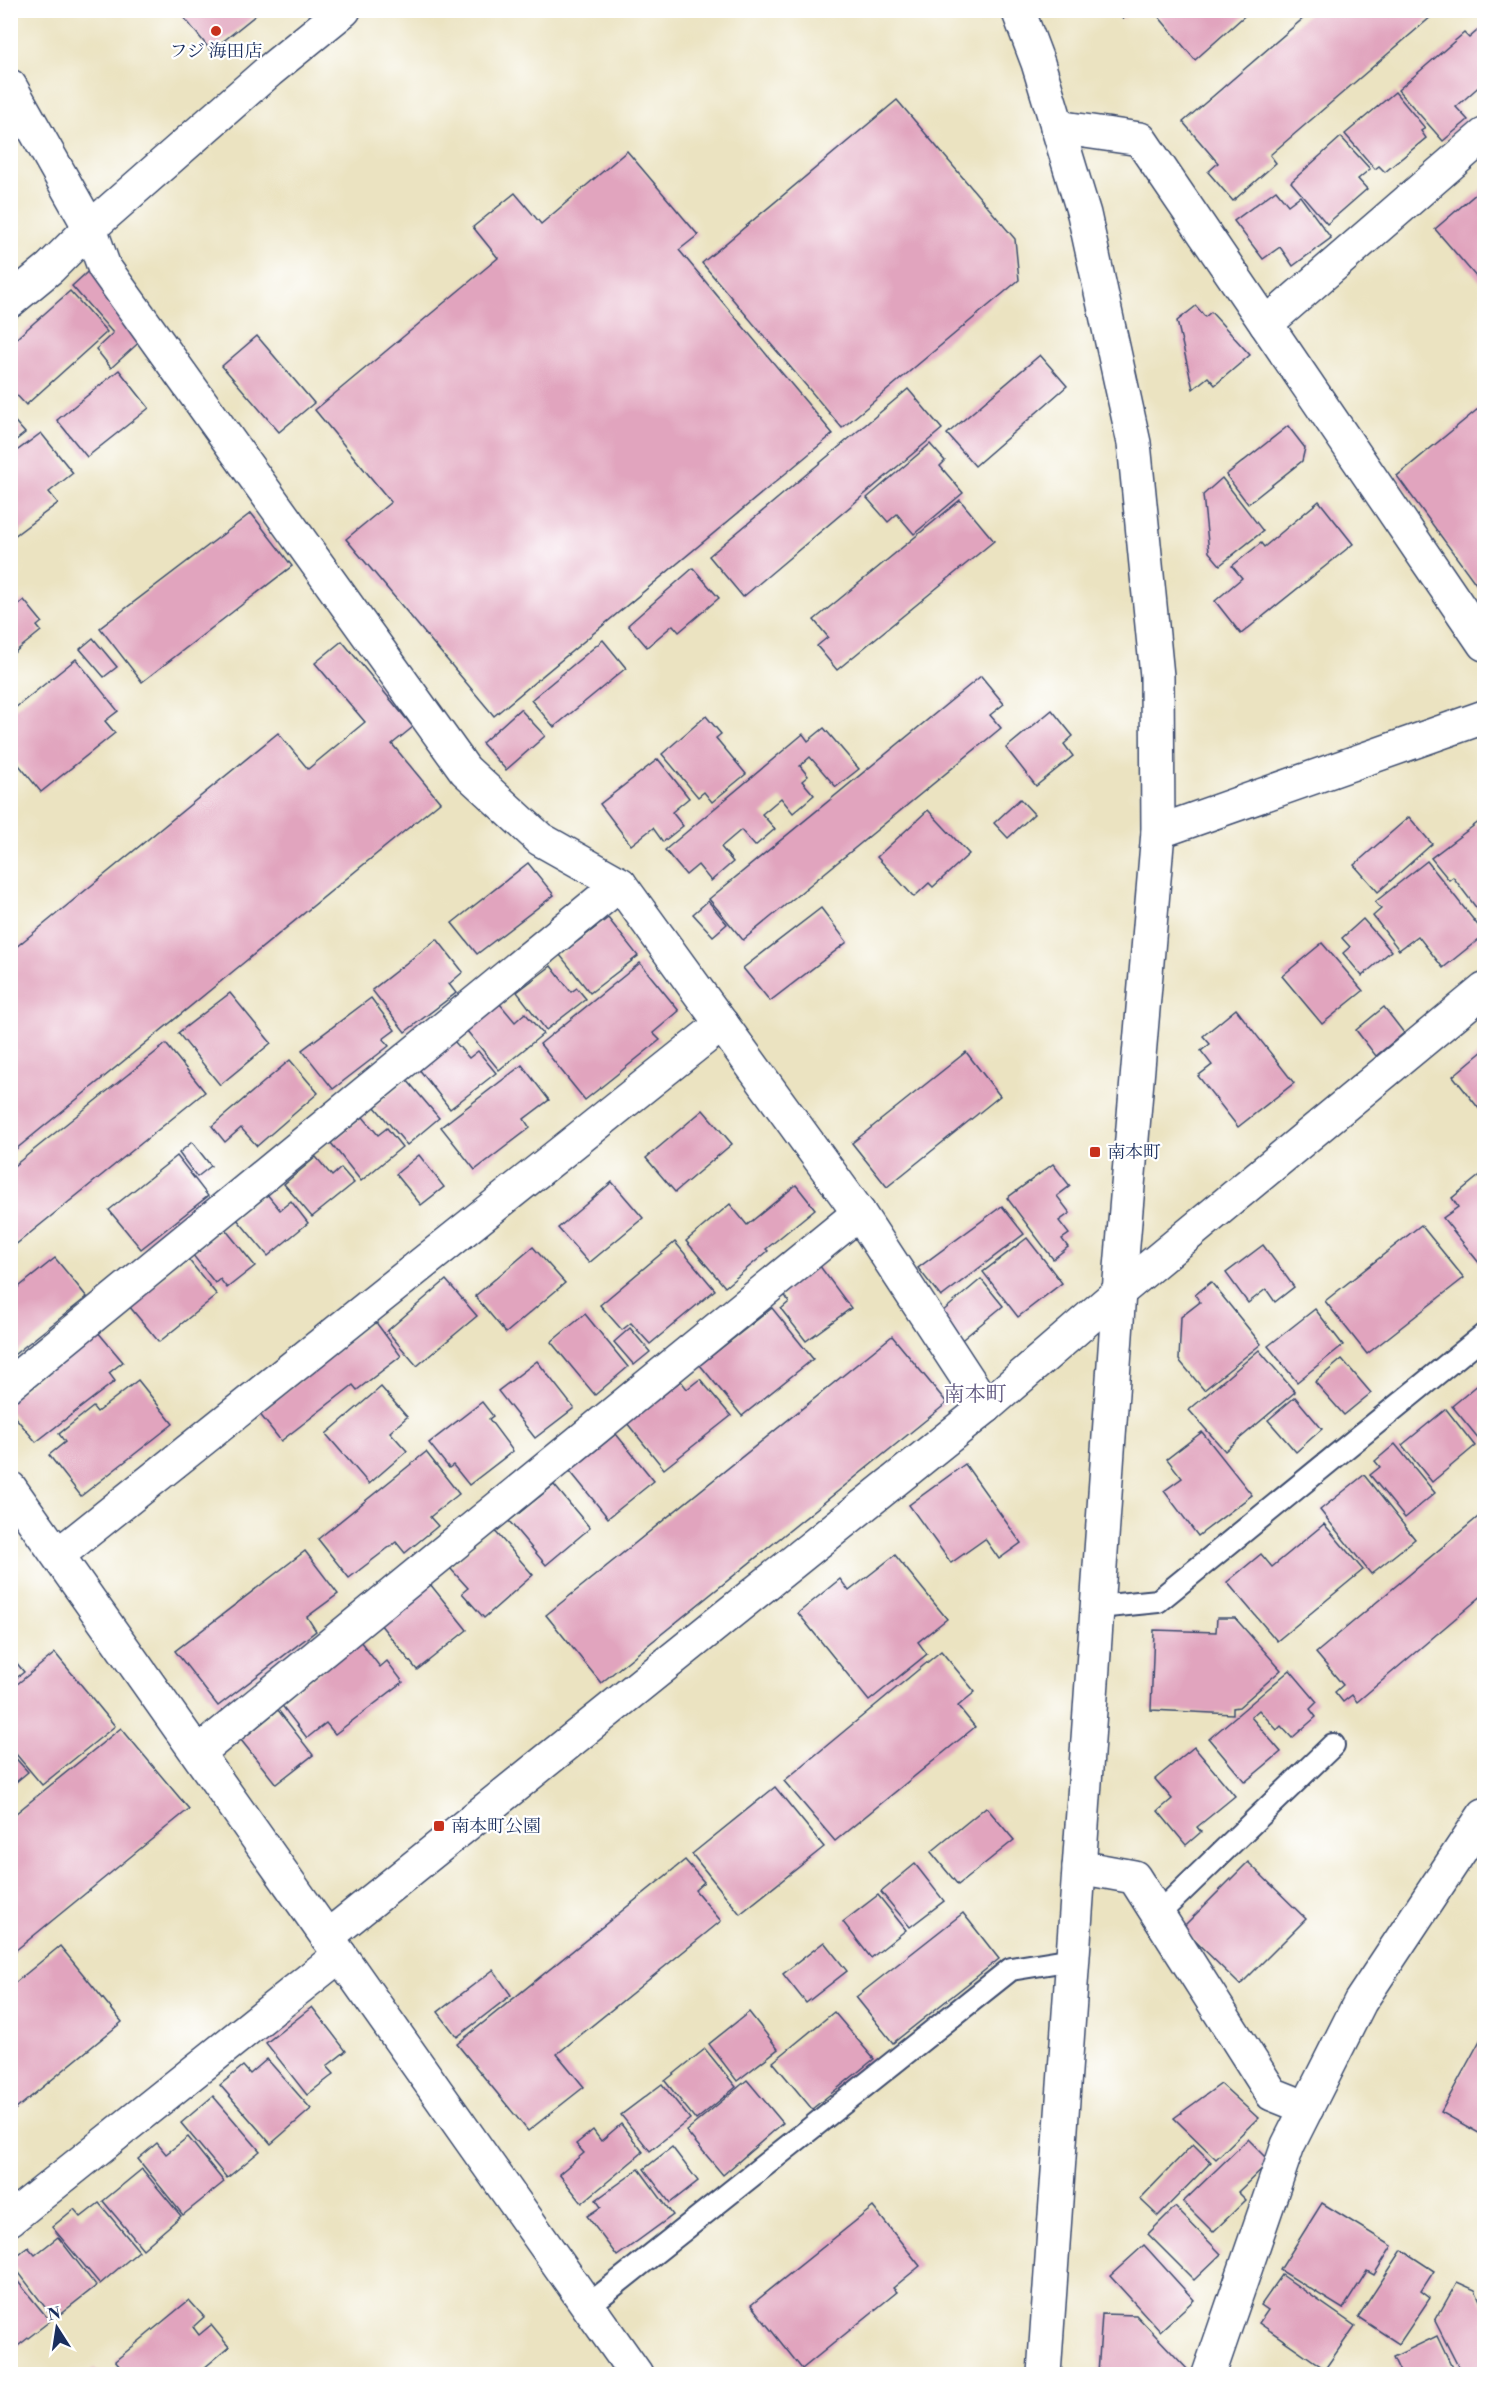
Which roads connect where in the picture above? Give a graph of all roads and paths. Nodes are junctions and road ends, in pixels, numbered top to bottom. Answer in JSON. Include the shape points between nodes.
{"nodes":[{"id":1,"x":344,"y":10,"type":"edge"},
{"id":2,"x":1017,"y":10,"type":"edge"},
{"id":3,"x":10,"y":86,"type":"edge"},
{"id":4,"x":1057,"y":127,"type":"junction"},
{"id":5,"x":1485,"y":135,"type":"edge"},
{"id":6,"x":90,"y":228,"type":"junction"},
{"id":7,"x":10,"y":301,"type":"edge"},
{"id":8,"x":1266,"y":324,"type":"junction"},
{"id":9,"x":1485,"y":644,"type":"edge"},
{"id":10,"x":1485,"y":717,"type":"edge"},
{"id":11,"x":1158,"y":832,"type":"junction"},
{"id":12,"x":620,"y":884,"type":"junction"},
{"id":13,"x":1485,"y":990,"type":"edge"},
{"id":14,"x":722,"y":1024,"type":"junction"},
{"id":15,"x":859,"y":1213,"type":"junction"},
{"id":16,"x":1119,"y":1292,"type":"junction"},
{"id":17,"x":1485,"y":1335,"type":"edge"},
{"id":18,"x":10,"y":1384,"type":"edge"},
{"id":19,"x":986,"y":1407,"type":"junction"},
{"id":20,"x":10,"y":1488,"type":"edge"},
{"id":21,"x":58,"y":1555,"type":"junction"},
{"id":22,"x":1098,"y":1607,"type":"junction"},
{"id":23,"x":1333,"y":1745,"type":"dead end"},
{"id":24,"x":198,"y":1753,"type":"junction"},
{"id":25,"x":1485,"y":1815,"type":"edge"},
{"id":26,"x":1079,"y":1867,"type":"junction"},
{"id":27,"x":1157,"y":1915,"type":"junction"},
{"id":28,"x":334,"y":1946,"type":"junction"},
{"id":29,"x":1073,"y":1959,"type":"junction"},
{"id":30,"x":1307,"y":2108,"type":"junction"},
{"id":31,"x":10,"y":2219,"type":"edge"},
{"id":32,"x":589,"y":2306,"type":"junction"},
{"id":33,"x":636,"y":2374,"type":"edge"},
{"id":34,"x":1044,"y":2374,"type":"edge"},
{"id":35,"x":1209,"y":2374,"type":"edge"}],
"edges":[{"from":1,"to":6,"type":"street"},
{"from":2,"to":4,"type":"street"},
{"from":3,"to":6,"type":"street"},
{"from":4,"to":8,"type":"street","via":[[1140,139]]},
{"from":4,"to":11,"type":"street","via":[[1084,214],[1134,442],[1157,676]]},
{"from":5,"to":8,"type":"street"},
{"from":6,"to":7,"type":"street"},
{"from":6,"to":12,"type":"street","via":[[104,267],[465,770],[540,839]]},
{"from":8,"to":9,"type":"street"},
{"from":10,"to":11,"type":"street"},
{"from":11,"to":16,"type":"street"},
{"from":12,"to":14,"type":"street"},
{"from":12,"to":18,"type":"street"},
{"from":13,"to":16,"type":"street"},
{"from":14,"to":15,"type":"street"},
{"from":14,"to":21,"type":"street"},
{"from":15,"to":19,"type":"street"},
{"from":15,"to":24,"type":"street"},
{"from":16,"to":19,"type":"street"},
{"from":16,"to":22,"type":"street"},
{"from":17,"to":22,"type":"lane","via":[[1158,1601]]},
{"from":19,"to":28,"type":"street"},
{"from":20,"to":21,"type":"street"},
{"from":21,"to":24,"type":"street"},
{"from":22,"to":26,"type":"street"},
{"from":23,"to":27,"type":"lane"},
{"from":24,"to":28,"type":"street"},
{"from":25,"to":30,"type":"street","via":[[1360,2002]]},
{"from":26,"to":27,"type":"street","via":[[1134,1877]]},
{"from":26,"to":29,"type":"street"},
{"from":27,"to":30,"type":"street","via":[[1272,2094]]},
{"from":28,"to":31,"type":"street"},
{"from":28,"to":32,"type":"street"},
{"from":29,"to":32,"type":"lane","via":[[1011,1969]]},
{"from":29,"to":34,"type":"street"},
{"from":30,"to":35,"type":"street","via":[[1288,2145]]},
{"from":32,"to":33,"type":"street"}]}
